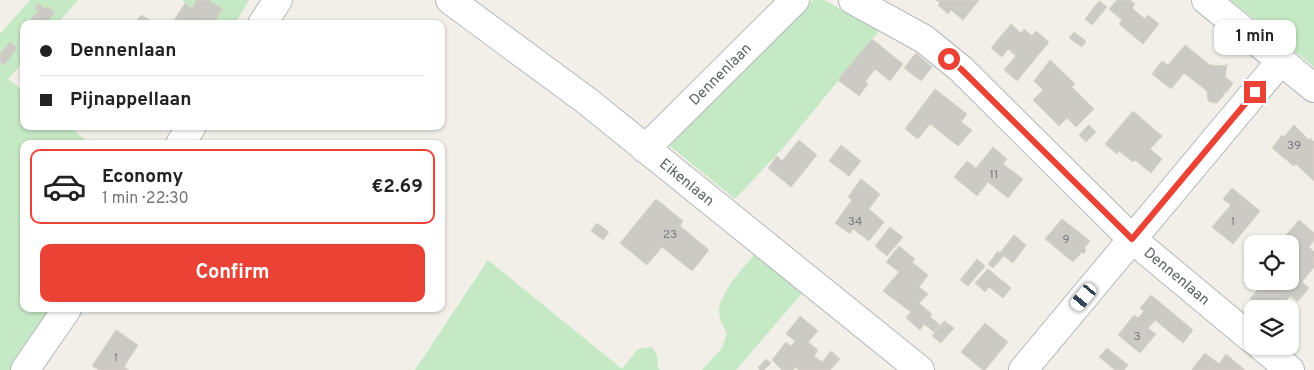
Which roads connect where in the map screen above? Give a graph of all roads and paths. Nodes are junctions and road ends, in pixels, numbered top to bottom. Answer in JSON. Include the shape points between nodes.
{"nodes":[{"id":1,"x":278,"y":0,"type":"edge"},
{"id":2,"x":450,"y":0,"type":"edge"},
{"id":3,"x":796,"y":0,"type":"edge"},
{"id":4,"x":853,"y":0,"type":"edge"},
{"id":5,"x":1206,"y":0,"type":"edge"},
{"id":6,"x":265,"y":20,"type":"edge"},
{"id":7,"x":1280,"y":62,"type":"junction"},
{"id":8,"x":1314,"y":88,"type":"edge"},
{"id":9,"x":645,"y":148,"type":"junction"},
{"id":10,"x":1132,"y":239,"type":"junction"},
{"id":11,"x":65,"y":312,"type":"edge"},
{"id":12,"x":1244,"y":332,"type":"edge"},
{"id":13,"x":1272,"y":355,"type":"edge"},
{"id":14,"x":25,"y":370,"type":"edge"},
{"id":15,"x":920,"y":370,"type":"edge"},
{"id":16,"x":1023,"y":370,"type":"edge"},
{"id":17,"x":1290,"y":370,"type":"edge"}],
"edges":[{"from":1,"to":6,"type":"street"},
{"from":2,"to":9,"type":"street","name":"Eikenlaan"},
{"from":3,"to":9,"type":"street","name":"Dennenlaan"},
{"from":4,"to":10,"type":"street","name":"Dennenlaan","via":[[924,40],[961,69]]},
{"from":5,"to":7,"type":"street"},
{"from":7,"to":8,"type":"street"},
{"from":7,"to":10,"type":"street"},
{"from":9,"to":15,"type":"street","name":"Eikenlaan"},
{"from":10,"to":12,"type":"street","name":"Dennenlaan"},
{"from":10,"to":16,"type":"street"},
{"from":11,"to":14,"type":"street"},
{"from":13,"to":17,"type":"street"}]}
